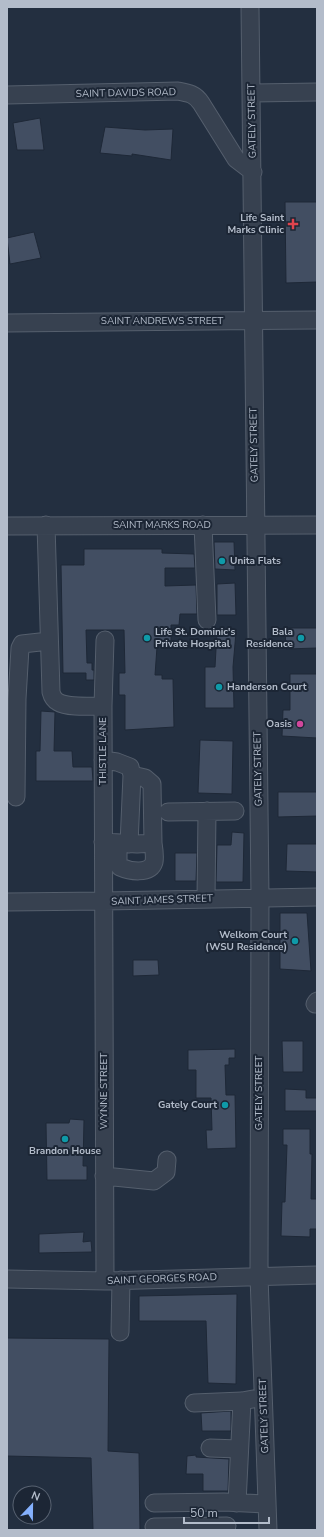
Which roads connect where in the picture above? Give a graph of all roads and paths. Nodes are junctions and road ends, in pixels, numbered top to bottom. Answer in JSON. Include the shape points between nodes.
{"nodes":[{"id":1,"x":250,"y":7,"type":"edge"},
{"id":2,"x":317,"y":92,"type":"edge"},
{"id":3,"x":251,"y":93,"type":"junction"},
{"id":4,"x":7,"y":95,"type":"edge"},
{"id":5,"x":253,"y":172,"type":"junction"},
{"id":6,"x":317,"y":320,"type":"edge"},
{"id":7,"x":253,"y":321,"type":"junction"},
{"id":8,"x":7,"y":322,"type":"edge"},
{"id":9,"x":46,"y":525,"type":"junction"},
{"id":10,"x":203,"y":525,"type":"junction"},
{"id":11,"x":255,"y":525,"type":"junction"},
{"id":12,"x":317,"y":525,"type":"edge"},
{"id":13,"x":7,"y":526,"type":"edge"},
{"id":14,"x":207,"y":620,"type":"dead end"},
{"id":15,"x":105,"y":640,"type":"dead end"},
{"id":16,"x":49,"y":641,"type":"junction"},
{"id":17,"x":13,"y":665,"type":"edge"},
{"id":18,"x":12,"y":699,"type":"edge"},
{"id":19,"x":103,"y":706,"type":"junction"},
{"id":20,"x":103,"y":760,"type":"junction"},
{"id":21,"x":132,"y":775,"type":"junction"},
{"id":22,"x":16,"y":797,"type":"dead end"},
{"id":23,"x":207,"y":811,"type":"junction"},
{"id":24,"x":235,"y":811,"type":"dead end"},
{"id":25,"x":168,"y":812,"type":"dead end"},
{"id":26,"x":116,"y":843,"type":"junction"},
{"id":27,"x":153,"y":843,"type":"junction"},
{"id":28,"x":260,"y":897,"type":"junction"},
{"id":29,"x":317,"y":897,"type":"edge"},
{"id":30,"x":206,"y":899,"type":"junction"},
{"id":31,"x":7,"y":902,"type":"edge"},
{"id":32,"x":103,"y":902,"type":"junction"},
{"id":33,"x":167,"y":1160,"type":"dead end"},
{"id":34,"x":104,"y":1176,"type":"junction"},
{"id":35,"x":317,"y":1275,"type":"edge"},
{"id":36,"x":259,"y":1276,"type":"junction"},
{"id":37,"x":7,"y":1279,"type":"edge"},
{"id":38,"x":113,"y":1280,"type":"junction"},
{"id":39,"x":120,"y":1332,"type":"dead end"},
{"id":40,"x":263,"y":1397,"type":"junction"},
{"id":41,"x":242,"y":1401,"type":"junction"},
{"id":42,"x":194,"y":1403,"type":"dead end"},
{"id":43,"x":210,"y":1448,"type":"dead end"},
{"id":44,"x":239,"y":1449,"type":"junction"},
{"id":45,"x":154,"y":1503,"type":"dead end"},
{"id":46,"x":237,"y":1503,"type":"junction"},
{"id":47,"x":267,"y":1504,"type":"junction"},
{"id":48,"x":227,"y":1526,"type":"dead end"},
{"id":49,"x":154,"y":1527,"type":"dead end"},
{"id":50,"x":193,"y":1528,"type":"edge"},
{"id":51,"x":268,"y":1530,"type":"edge"}],
"edges":[{"from":1,"to":3,"type":"street","name":"GATELY STREET"},
{"from":2,"to":3,"type":"street"},
{"from":3,"to":5,"type":"street","name":"GATELY STREET"},
{"from":4,"to":5,"type":"street","name":"SAINT DAVIDS ROAD","via":[[178,91],[190,93],[202,103],[236,159]]},
{"from":5,"to":7,"type":"street","name":"GATELY STREET"},
{"from":6,"to":7,"type":"street","name":"SAINT ANDREWS STREET"},
{"from":7,"to":8,"type":"street","name":"SAINT ANDREWS STREET"},
{"from":7,"to":11,"type":"street","name":"GATELY STREET"},
{"from":9,"to":10,"type":"street","name":"SAINT MARKS ROAD"},
{"from":9,"to":13,"type":"street","name":"SAINT MARKS ROAD"},
{"from":9,"to":16,"type":"street","name":"THISTLE LANE"},
{"from":10,"to":11,"type":"street","name":"SAINT MARKS ROAD"},
{"from":10,"to":14,"type":"street"},
{"from":11,"to":12,"type":"street","name":"SAINT MARKS ROAD"},
{"from":11,"to":28,"type":"street","name":"GATELY STREET"},
{"from":15,"to":19,"type":"street"},
{"from":16,"to":17,"type":"street","via":[[22,644]]},
{"from":16,"to":19,"type":"street","name":"THISTLE LANE","via":[[53,698],[66,705]]},
{"from":17,"to":18,"type":"street"},
{"from":18,"to":22,"type":"street"},
{"from":19,"to":20,"type":"street","name":"THISTLE LANE"},
{"from":20,"to":21,"type":"street","via":[[130,767]]},
{"from":20,"to":26,"type":"street","name":"THISTLE LANE"},
{"from":21,"to":26,"type":"street"},
{"from":21,"to":27,"type":"street","via":[[145,778],[152,784]]},
{"from":23,"to":24,"type":"street"},
{"from":23,"to":25,"type":"street"},
{"from":23,"to":30,"type":"street"},
{"from":26,"to":27,"type":"street"},
{"from":26,"to":27,"type":"street","via":[[120,867],[136,870],[147,870],[151,867],[154,860]]},
{"from":26,"to":32,"type":"street","name":"THISTLE LANE"},
{"from":28,"to":29,"type":"street","name":"SAINT JAMES STREET"},
{"from":28,"to":30,"type":"street","name":"SAINT JAMES STREET"},
{"from":28,"to":36,"type":"street","name":"GATELY STREET"},
{"from":30,"to":32,"type":"street","name":"SAINT JAMES STREET"},
{"from":31,"to":32,"type":"street","name":"SAINT JAMES STREET"},
{"from":32,"to":34,"type":"street","name":"WYNNE STREET"},
{"from":33,"to":34,"type":"street","via":[[166,1172],[154,1181]]},
{"from":34,"to":38,"type":"street","name":"WYNNE STREET"},
{"from":35,"to":36,"type":"street","name":"SAINT GEORGES ROAD"},
{"from":36,"to":38,"type":"street","name":"SAINT GEORGES ROAD"},
{"from":36,"to":40,"type":"street","name":"GATELY STREET"},
{"from":37,"to":38,"type":"street","name":"SAINT GEORGES ROAD"},
{"from":38,"to":39,"type":"street","name":"WYNNE STREET"},
{"from":40,"to":41,"type":"street"},
{"from":40,"to":47,"type":"street","name":"GATELY STREET"},
{"from":41,"to":42,"type":"street"},
{"from":41,"to":44,"type":"street"},
{"from":43,"to":44,"type":"street"},
{"from":44,"to":46,"type":"street"},
{"from":45,"to":46,"type":"street"},
{"from":46,"to":47,"type":"street"},
{"from":47,"to":51,"type":"street","name":"GATELY STREET"},
{"from":48,"to":50,"type":"street"},
{"from":49,"to":50,"type":"street"}]}
